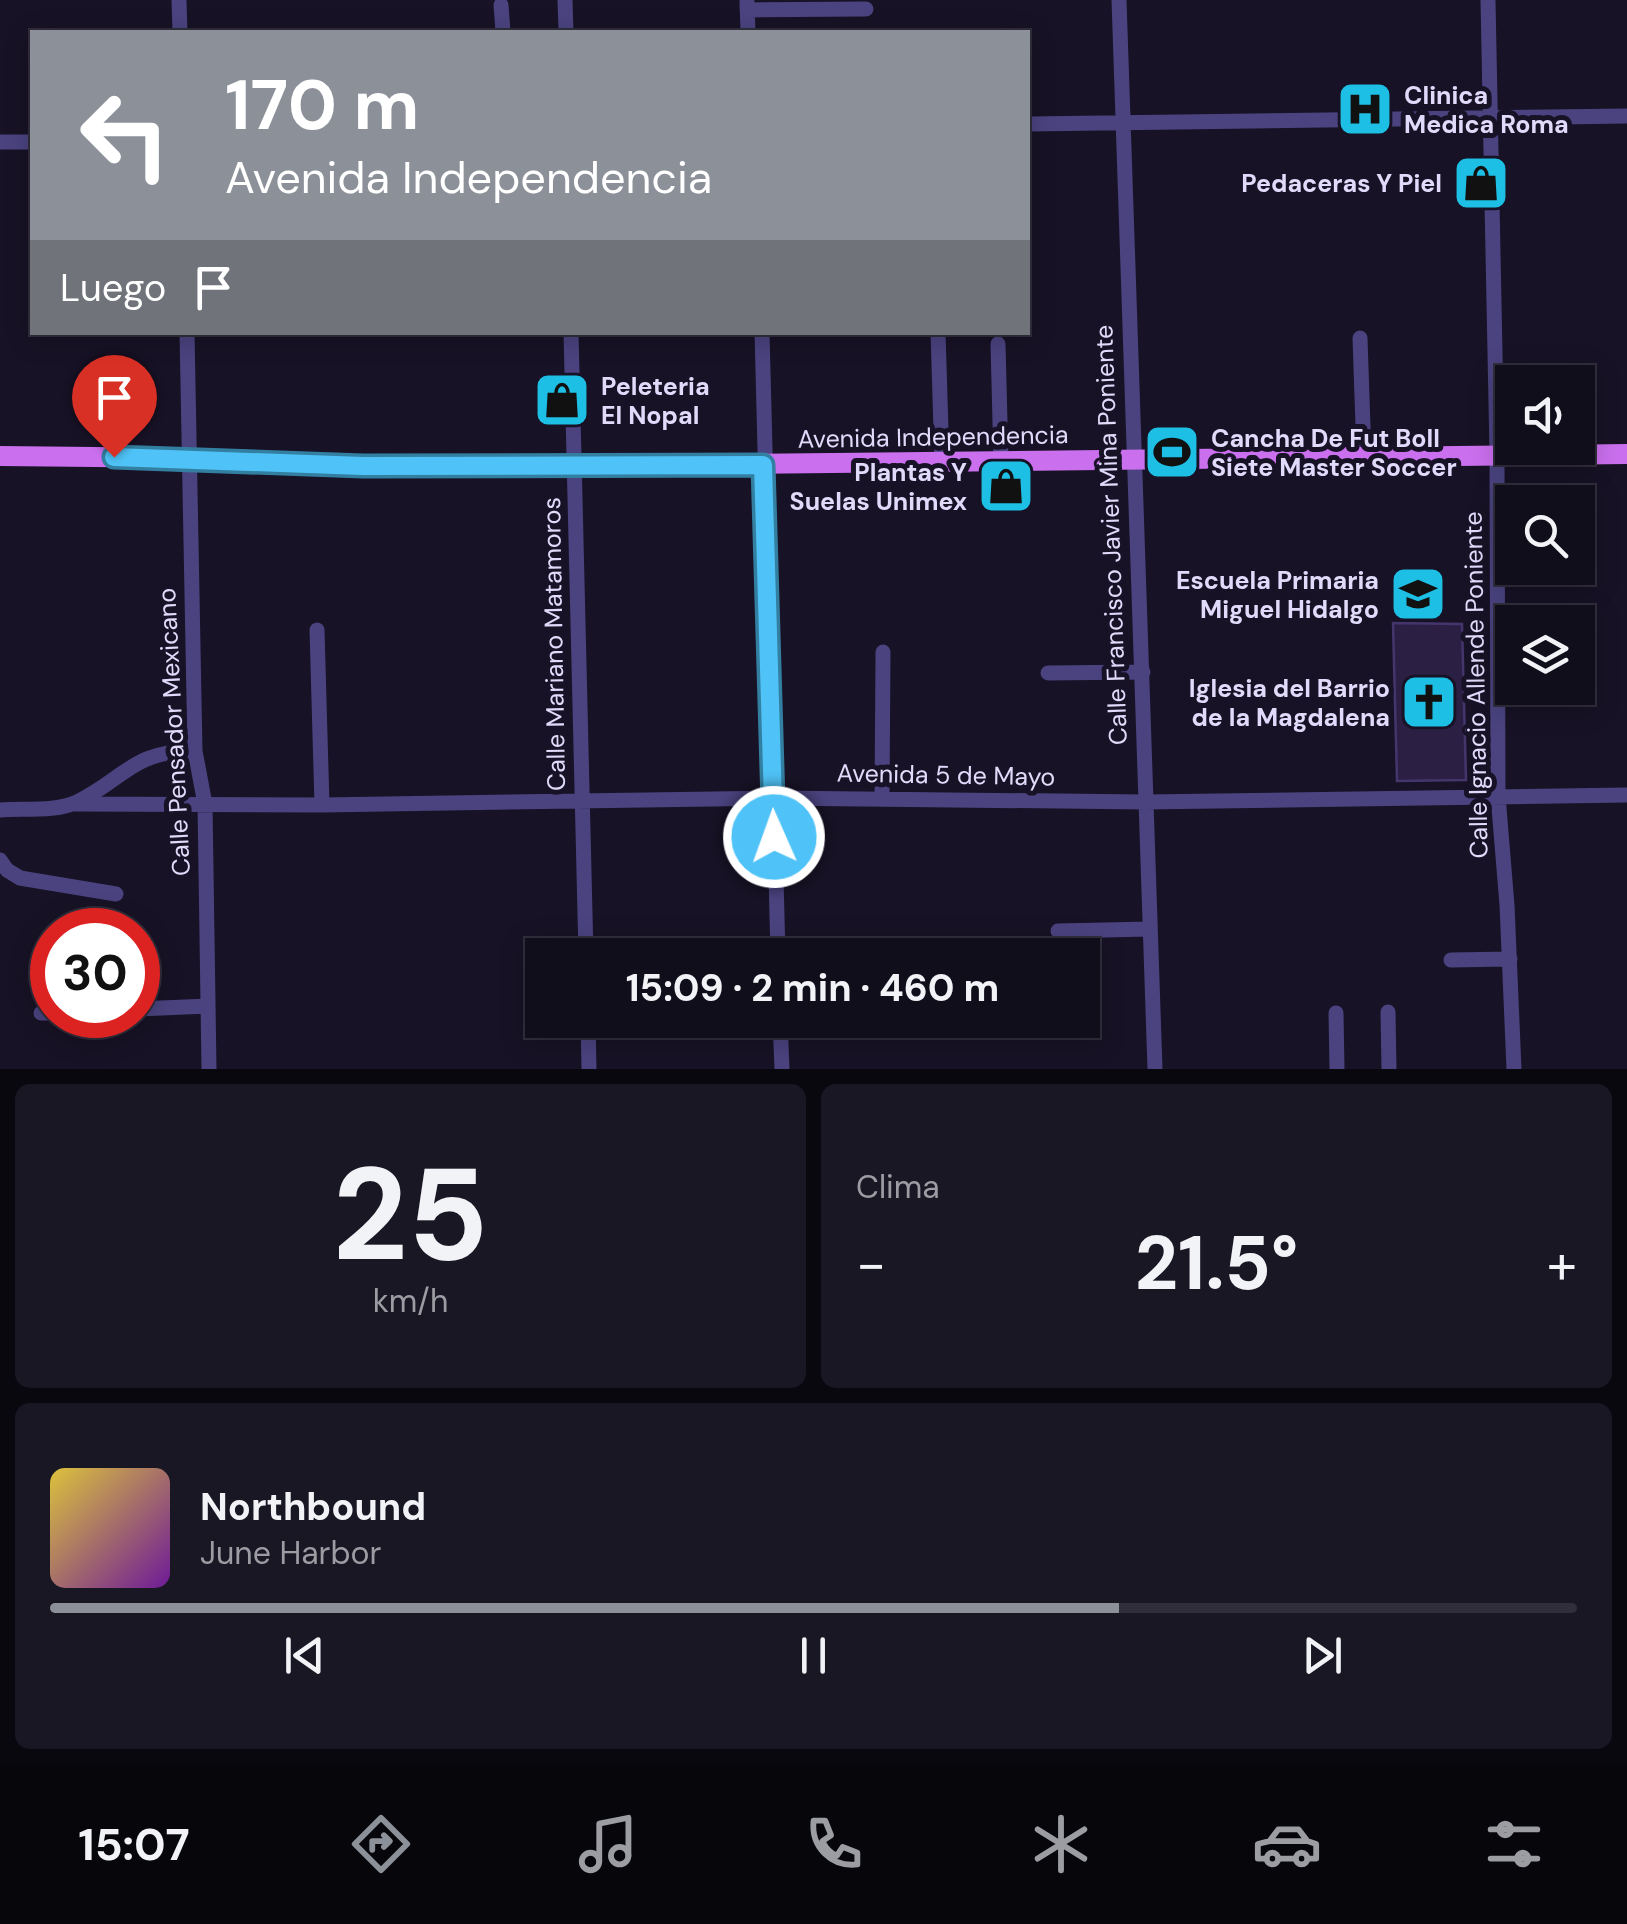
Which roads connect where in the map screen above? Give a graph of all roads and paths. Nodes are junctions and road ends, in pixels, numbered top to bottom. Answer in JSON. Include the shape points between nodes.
{"nodes":[{"id":1,"x":180,"y":0,"type":"edge"},
{"id":2,"x":565,"y":0,"type":"edge"},
{"id":3,"x":1119,"y":0,"type":"edge"},
{"id":4,"x":1488,"y":0,"type":"edge"},
{"id":5,"x":501,"y":4,"type":"dead end"},
{"id":6,"x":747,"y":5,"type":"edge"},
{"id":7,"x":866,"y":9,"type":"dead end"},
{"id":8,"x":180,"y":30,"type":"edge"},
{"id":9,"x":503,"y":30,"type":"edge"},
{"id":10,"x":566,"y":30,"type":"edge"},
{"id":11,"x":748,"y":30,"type":"edge"},
{"id":12,"x":1627,"y":116,"type":"edge"},
{"id":13,"x":1490,"y":117,"type":"junction"},
{"id":14,"x":1030,"y":124,"type":"edge"},
{"id":15,"x":1120,"y":124,"type":"junction"},
{"id":16,"x":0,"y":142,"type":"edge"},
{"id":17,"x":30,"y":142,"type":"edge"},
{"id":18,"x":187,"y":335,"type":"edge"},
{"id":19,"x":571,"y":335,"type":"edge"},
{"id":20,"x":762,"y":335,"type":"edge"},
{"id":21,"x":938,"y":335,"type":"edge"},
{"id":22,"x":1360,"y":338,"type":"dead end"},
{"id":23,"x":998,"y":344,"type":"dead end"},
{"id":24,"x":1495,"y":365,"type":"edge"},
{"id":25,"x":1495,"y":454,"type":"edge"},
{"id":26,"x":1595,"y":454,"type":"edge"},
{"id":27,"x":1627,"y":454,"type":"edge"},
{"id":28,"x":0,"y":456,"type":"edge"},
{"id":29,"x":1364,"y":456,"type":"junction"},
{"id":30,"x":189,"y":458,"type":"junction"},
{"id":31,"x":1133,"y":458,"type":"junction"},
{"id":32,"x":1001,"y":461,"type":"junction"},
{"id":33,"x":942,"y":462,"type":"junction"},
{"id":34,"x":763,"y":465,"type":"junction"},
{"id":35,"x":1497,"y":465,"type":"edge"},
{"id":36,"x":575,"y":466,"type":"junction"},
{"id":37,"x":317,"y":630,"type":"dead end"},
{"id":38,"x":883,"y":652,"type":"dead end"},
{"id":39,"x":1143,"y":672,"type":"junction"},
{"id":40,"x":1048,"y":673,"type":"dead end"},
{"id":41,"x":195,"y":751,"type":"junction"},
{"id":42,"x":1627,"y":795,"type":"edge"},
{"id":43,"x":1498,"y":796,"type":"junction"},
{"id":44,"x":772,"y":798,"type":"junction"},
{"id":45,"x":582,"y":799,"type":"junction"},
{"id":46,"x":882,"y":799,"type":"junction"},
{"id":47,"x":1145,"y":802,"type":"junction"},
{"id":48,"x":74,"y":804,"type":"junction"},
{"id":49,"x":204,"y":804,"type":"junction"},
{"id":50,"x":322,"y":805,"type":"junction"},
{"id":51,"x":0,"y":810,"type":"edge"},
{"id":52,"x":0,"y":860,"type":"edge"},
{"id":53,"x":116,"y":894,"type":"dead end"},
{"id":54,"x":1150,"y":928,"type":"junction"},
{"id":55,"x":1058,"y":930,"type":"dead end"},
{"id":56,"x":586,"y":938,"type":"edge"},
{"id":57,"x":777,"y":938,"type":"edge"},
{"id":58,"x":1510,"y":958,"type":"junction"},
{"id":59,"x":1451,"y":960,"type":"dead end"},
{"id":60,"x":208,"y":1006,"type":"junction"},
{"id":61,"x":160,"y":1008,"type":"edge"},
{"id":62,"x":1388,"y":1012,"type":"dead end"},
{"id":63,"x":1336,"y":1014,"type":"dead end"},
{"id":64,"x":588,"y":1038,"type":"edge"},
{"id":65,"x":781,"y":1038,"type":"edge"},
{"id":66,"x":209,"y":1069,"type":"edge"},
{"id":67,"x":589,"y":1069,"type":"edge"},
{"id":68,"x":782,"y":1069,"type":"edge"},
{"id":69,"x":1155,"y":1069,"type":"edge"},
{"id":70,"x":1337,"y":1069,"type":"edge"},
{"id":71,"x":1389,"y":1069,"type":"edge"},
{"id":72,"x":1514,"y":1069,"type":"edge"}],
"edges":[{"from":1,"to":8,"type":"street"},
{"from":2,"to":10,"type":"street"},
{"from":3,"to":15,"type":"street","name":"Calle Francisco Javier Mina Poniente"},
{"from":4,"to":13,"type":"street","name":"Calle Ignacio Allende Poniente"},
{"from":5,"to":9,"type":"street"},
{"from":6,"to":7,"type":"street"},
{"from":6,"to":11,"type":"street"},
{"from":12,"to":13,"type":"street"},
{"from":13,"to":15,"type":"street"},
{"from":13,"to":24,"type":"street","name":"Calle Ignacio Allende Poniente"},
{"from":14,"to":15,"type":"street"},
{"from":15,"to":31,"type":"street","name":"Calle Francisco Javier Mina Poniente"},
{"from":16,"to":17,"type":"street"},
{"from":18,"to":30,"type":"street","name":"Calle Pensador Mexicano"},
{"from":19,"to":36,"type":"street","name":"Calle Mariano Matamoros"},
{"from":20,"to":34,"type":"street"},
{"from":21,"to":33,"type":"street"},
{"from":22,"to":29,"type":"street"},
{"from":23,"to":32,"type":"street"},
{"from":25,"to":29,"type":"main road","name":"Avenida Independencia"},
{"from":26,"to":27,"type":"main road","name":"Avenida Independencia"},
{"from":28,"to":30,"type":"main road","name":"Avenida Independencia"},
{"from":29,"to":31,"type":"main road","name":"Avenida Independencia"},
{"from":30,"to":36,"type":"main road","name":"Avenida Independencia"},
{"from":30,"to":41,"type":"street","name":"Calle Pensador Mexicano"},
{"from":31,"to":32,"type":"main road","name":"Avenida Independencia"},
{"from":31,"to":39,"type":"street","name":"Calle Francisco Javier Mina Poniente"},
{"from":32,"to":33,"type":"main road","name":"Avenida Independencia"},
{"from":33,"to":34,"type":"main road","name":"Avenida Independencia"},
{"from":34,"to":36,"type":"main road","name":"Avenida Independencia"},
{"from":34,"to":44,"type":"street"},
{"from":35,"to":43,"type":"street","name":"Calle Ignacio Allende Poniente"},
{"from":36,"to":45,"type":"street","name":"Calle Mariano Matamoros"},
{"from":37,"to":50,"type":"street"},
{"from":38,"to":46,"type":"street"},
{"from":39,"to":40,"type":"street"},
{"from":39,"to":47,"type":"street","name":"Calle Francisco Javier Mina Poniente"},
{"from":41,"to":48,"type":"street","via":[[150,756]]},
{"from":41,"to":49,"type":"street","name":"Calle Pensador Mexicano"},
{"from":42,"to":43,"type":"street","name":"Avenida 5 de Mayo"},
{"from":43,"to":47,"type":"street","name":"Avenida 5 de Mayo"},
{"from":43,"to":58,"type":"street","name":"Calle Ignacio Allende Poniente"},
{"from":44,"to":45,"type":"street","name":"Avenida 5 de Mayo"},
{"from":44,"to":46,"type":"street","name":"Avenida 5 de Mayo"},
{"from":44,"to":57,"type":"street"},
{"from":45,"to":50,"type":"street","name":"Avenida 5 de Mayo"},
{"from":45,"to":56,"type":"street","name":"Calle Mariano Matamoros"},
{"from":46,"to":47,"type":"street","name":"Avenida 5 de Mayo"},
{"from":47,"to":54,"type":"street","name":"Calle Francisco Javier Mina Poniente"},
{"from":48,"to":49,"type":"street","name":"Avenida 5 de Mayo"},
{"from":48,"to":51,"type":"street","name":"Avenida 5 de Mayo"},
{"from":49,"to":50,"type":"street","name":"Avenida 5 de Mayo"},
{"from":49,"to":60,"type":"street","name":"Calle Pensador Mexicano"},
{"from":52,"to":53,"type":"street","via":[[20,878]]},
{"from":54,"to":55,"type":"street"},
{"from":54,"to":69,"type":"street","name":"Calle Francisco Javier Mina Poniente"},
{"from":58,"to":59,"type":"street"},
{"from":58,"to":72,"type":"street","name":"Calle Ignacio Allende Poniente"},
{"from":60,"to":61,"type":"street"},
{"from":60,"to":66,"type":"street","name":"Calle Pensador Mexicano"},
{"from":62,"to":71,"type":"street"},
{"from":63,"to":70,"type":"street"},
{"from":64,"to":67,"type":"street"},
{"from":65,"to":68,"type":"street"}]}
